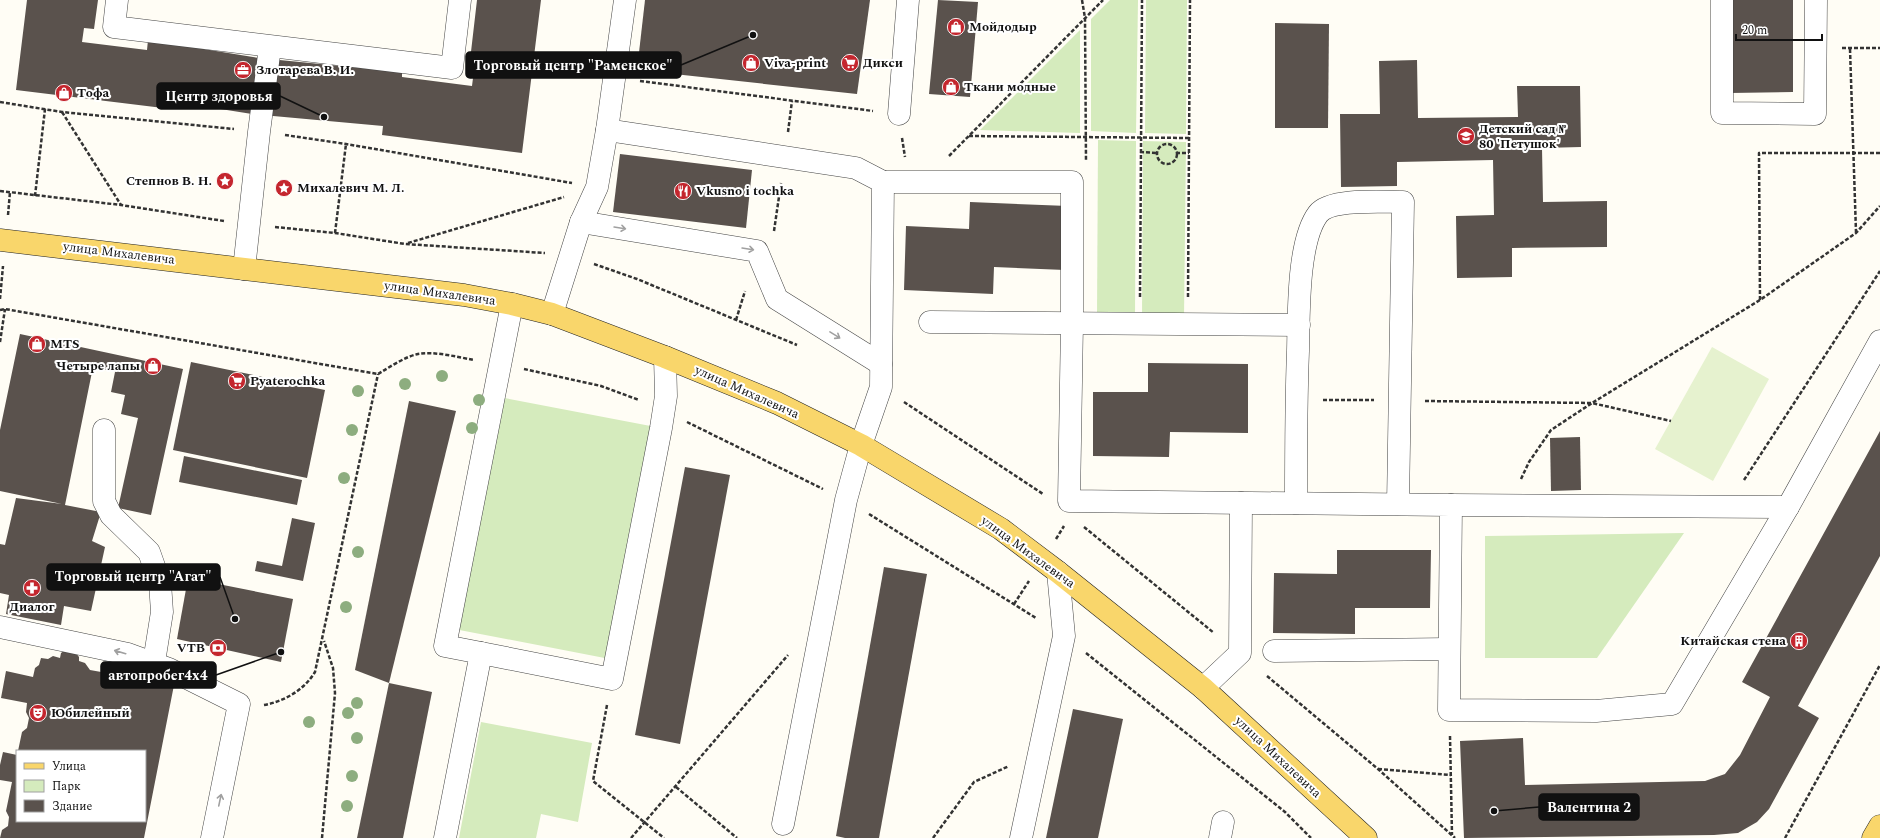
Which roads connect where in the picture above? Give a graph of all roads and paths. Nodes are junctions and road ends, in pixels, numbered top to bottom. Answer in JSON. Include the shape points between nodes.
{"nodes":[{"id":1,"x":117,"y":0,"type":"edge"},
{"id":2,"x":460,"y":0,"type":"edge"},
{"id":3,"x":625,"y":0,"type":"edge"},
{"id":4,"x":908,"y":0,"type":"edge"},
{"id":5,"x":1082,"y":0,"type":"edge"},
{"id":6,"x":1103,"y":0,"type":"edge"},
{"id":7,"x":1142,"y":0,"type":"edge"},
{"id":8,"x":1190,"y":0,"type":"edge"},
{"id":9,"x":1722,"y":0,"type":"edge"},
{"id":10,"x":1816,"y":0,"type":"edge"},
{"id":11,"x":1085,"y":18,"type":"junction"},
{"id":12,"x":270,"y":47,"type":"junction"},
{"id":13,"x":1815,"y":48,"type":"junction"},
{"id":14,"x":1880,"y":48,"type":"edge"},
{"id":15,"x":1850,"y":49,"type":"junction"},
{"id":16,"x":615,"y":78,"type":"junction"},
{"id":17,"x":792,"y":101,"type":"junction"},
{"id":18,"x":0,"y":102,"type":"edge"},
{"id":19,"x":45,"y":109,"type":"junction"},
{"id":20,"x":62,"y":112,"type":"junction"},
{"id":21,"x":899,"y":114,"type":"junction"},
{"id":22,"x":607,"y":130,"type":"junction"},
{"id":23,"x":258,"y":132,"type":"junction"},
{"id":24,"x":969,"y":136,"type":"junction"},
{"id":25,"x":1140,"y":138,"type":"junction"},
{"id":26,"x":1189,"y":138,"type":"junction"},
{"id":27,"x":346,"y":144,"type":"junction"},
{"id":28,"x":1140,"y":152,"type":"junction"},
{"id":29,"x":1157,"y":153,"type":"junction"},
{"id":30,"x":1176,"y":153,"type":"junction"},
{"id":31,"x":1189,"y":153,"type":"junction"},
{"id":32,"x":1853,"y":153,"type":"junction"},
{"id":33,"x":1880,"y":153,"type":"edge"},
{"id":34,"x":784,"y":157,"type":"junction"},
{"id":35,"x":883,"y":182,"type":"junction"},
{"id":36,"x":916,"y":182,"type":"junction"},
{"id":37,"x":597,"y":187,"type":"junction"},
{"id":38,"x":0,"y":191,"type":"edge"},
{"id":39,"x":10,"y":192,"type":"dead end"},
{"id":40,"x":35,"y":196,"type":"dead end"},
{"id":41,"x":121,"y":205,"type":"dead end"},
{"id":42,"x":1880,"y":206,"type":"edge"},
{"id":43,"x":581,"y":222,"type":"junction"},
{"id":44,"x":335,"y":233,"type":"dead end"},
{"id":45,"x":1856,"y":233,"type":"junction"},
{"id":46,"x":0,"y":240,"type":"edge"},
{"id":47,"x":405,"y":244,"type":"dead end"},
{"id":48,"x":757,"y":251,"type":"junction"},
{"id":49,"x":244,"y":269,"type":"junction"},
{"id":50,"x":1880,"y":271,"type":"edge"},
{"id":51,"x":1760,"y":300,"type":"junction"},
{"id":52,"x":512,"y":304,"type":"junction"},
{"id":53,"x":5,"y":309,"type":"junction"},
{"id":54,"x":0,"y":310,"type":"edge"},
{"id":55,"x":552,"y":314,"type":"junction"},
{"id":56,"x":736,"y":320,"type":"dead end"},
{"id":57,"x":930,"y":322,"type":"dead end"},
{"id":58,"x":1072,"y":323,"type":"junction"},
{"id":59,"x":1140,"y":324,"type":"junction"},
{"id":60,"x":1188,"y":324,"type":"junction"},
{"id":61,"x":1299,"y":325,"type":"junction"},
{"id":62,"x":1880,"y":341,"type":"edge"},
{"id":63,"x":0,"y":342,"type":"edge"},
{"id":64,"x":665,"y":357,"type":"junction"},
{"id":65,"x":500,"y":364,"type":"junction"},
{"id":66,"x":881,"y":364,"type":"junction"},
{"id":67,"x":378,"y":374,"type":"junction"},
{"id":68,"x":1296,"y":399,"type":"junction"},
{"id":69,"x":1399,"y":400,"type":"junction"},
{"id":70,"x":1592,"y":403,"type":"junction"},
{"id":71,"x":664,"y":411,"type":"junction"},
{"id":72,"x":1671,"y":421,"type":"dead end"},
{"id":73,"x":104,"y":430,"type":"dead end"},
{"id":74,"x":861,"y":445,"type":"junction"},
{"id":75,"x":846,"y":500,"type":"junction"},
{"id":76,"x":1241,"y":503,"type":"junction"},
{"id":77,"x":1296,"y":503,"type":"junction"},
{"id":78,"x":1398,"y":504,"type":"junction"},
{"id":79,"x":1451,"y":505,"type":"junction"},
{"id":80,"x":1508,"y":505,"type":"junction"},
{"id":81,"x":1726,"y":507,"type":"junction"},
{"id":82,"x":1788,"y":508,"type":"junction"},
{"id":83,"x":1058,"y":572,"type":"junction"},
{"id":84,"x":0,"y":627,"type":"edge"},
{"id":85,"x":1064,"y":636,"type":"junction"},
{"id":86,"x":323,"y":639,"type":"junction"},
{"id":87,"x":793,"y":649,"type":"dead end"},
{"id":88,"x":1449,"y":649,"type":"junction"},
{"id":89,"x":1274,"y":651,"type":"dead end"},
{"id":90,"x":481,"y":653,"type":"junction"},
{"id":91,"x":154,"y":662,"type":"junction"},
{"id":92,"x":1880,"y":665,"type":"edge"},
{"id":93,"x":612,"y":679,"type":"junction"},
{"id":94,"x":1203,"y":688,"type":"junction"},
{"id":95,"x":239,"y":704,"type":"junction"},
{"id":96,"x":1449,"y":710,"type":"junction"},
{"id":97,"x":1039,"y":752,"type":"junction"},
{"id":98,"x":1378,"y":769,"type":"dead end"},
{"id":99,"x":1451,"y":775,"type":"junction"},
{"id":100,"x":676,"y":787,"type":"junction"},
{"id":101,"x":644,"y":822,"type":"junction"},
{"id":102,"x":783,"y":824,"type":"dead end"},
{"id":103,"x":1880,"y":826,"type":"edge"},
{"id":104,"x":1452,"y":836,"type":"dead end"},
{"id":105,"x":212,"y":838,"type":"edge"},
{"id":106,"x":322,"y":838,"type":"edge"},
{"id":107,"x":445,"y":838,"type":"edge"},
{"id":108,"x":631,"y":838,"type":"edge"},
{"id":109,"x":664,"y":838,"type":"edge"},
{"id":110,"x":737,"y":838,"type":"edge"},
{"id":111,"x":933,"y":838,"type":"edge"},
{"id":112,"x":1021,"y":838,"type":"edge"},
{"id":113,"x":1311,"y":838,"type":"edge"},
{"id":114,"x":1366,"y":838,"type":"edge"},
{"id":115,"x":1785,"y":838,"type":"edge"},
{"id":116,"x":1873,"y":838,"type":"edge"}],
"edges":[{"from":1,"to":12,"type":"street","via":[[114,27]]},
{"from":2,"to":12,"type":"street","via":[[452,68]]},
{"from":3,"to":16,"type":"street"},
{"from":4,"to":21,"type":"street"},
{"from":5,"to":11,"type":"path"},
{"from":6,"to":11,"type":"path"},
{"from":7,"to":25,"type":"path"},
{"from":8,"to":26,"type":"path"},
{"from":9,"to":13,"type":"street","via":[[1722,113],[1815,114]]},
{"from":10,"to":13,"type":"street"},
{"from":11,"to":24,"type":"path"},
{"from":12,"to":23,"type":"street"},
{"from":13,"to":15,"type":"path"},
{"from":14,"to":15,"type":"path"},
{"from":15,"to":32,"type":"path"},
{"from":16,"to":17,"type":"path"},
{"from":16,"to":22,"type":"street"},
{"from":17,"to":21,"type":"path"},
{"from":17,"to":34,"type":"path"},
{"from":18,"to":19,"type":"path"},
{"from":19,"to":20,"type":"path"},
{"from":19,"to":40,"type":"path"},
{"from":20,"to":23,"type":"path"},
{"from":20,"to":41,"type":"path"},
{"from":21,"to":36,"type":"path"},
{"from":22,"to":34,"type":"street"},
{"from":22,"to":37,"type":"street"},
{"from":23,"to":27,"type":"path"},
{"from":23,"to":49,"type":"street"},
{"from":24,"to":25,"type":"path"},
{"from":24,"to":36,"type":"path"},
{"from":25,"to":26,"type":"path"},
{"from":25,"to":28,"type":"path"},
{"from":26,"to":31,"type":"path"},
{"from":27,"to":37,"type":"path"},
{"from":27,"to":44,"type":"path"},
{"from":28,"to":29,"type":"path"},
{"from":28,"to":59,"type":"path"},
{"from":29,"to":30,"type":"path","via":[[1162,144],[1170,144]]},
{"from":29,"to":30,"type":"path","via":[[1157,157],[1163,163],[1172,162],[1177,156]]},
{"from":30,"to":31,"type":"path"},
{"from":31,"to":60,"type":"path"},
{"from":32,"to":33,"type":"path"},
{"from":32,"to":45,"type":"path"},
{"from":32,"to":51,"type":"path","via":[[1759,153]]},
{"from":34,"to":35,"type":"street","via":[[856,168]]},
{"from":34,"to":48,"type":"path","via":[[773,237]]},
{"from":35,"to":36,"type":"street"},
{"from":35,"to":66,"type":"street"},
{"from":36,"to":58,"type":"street","via":[[1072,182]]},
{"from":37,"to":43,"type":"street"},
{"from":37,"to":47,"type":"path"},
{"from":38,"to":39,"type":"path"},
{"from":42,"to":45,"type":"path"},
{"from":43,"to":48,"type":"street","one_way":true},
{"from":43,"to":55,"type":"street"},
{"from":45,"to":51,"type":"path"},
{"from":46,"to":49,"type":"main road","name":"улица Михалевича"},
{"from":48,"to":56,"type":"path"},
{"from":48,"to":66,"type":"street","one_way":true,"via":[[777,299]]},
{"from":49,"to":52,"type":"main road","name":"улица Михалевича","via":[[464,295]]},
{"from":50,"to":81,"type":"path"},
{"from":51,"to":70,"type":"path"},
{"from":52,"to":55,"type":"main road","name":"улица Михалевича"},
{"from":52,"to":65,"type":"street"},
{"from":53,"to":54,"type":"path"},
{"from":53,"to":63,"type":"path"},
{"from":53,"to":67,"type":"path"},
{"from":55,"to":64,"type":"main road","name":"улица Михалевича"},
{"from":57,"to":58,"type":"street"},
{"from":58,"to":59,"type":"street"},
{"from":58,"to":76,"type":"street","via":[[1069,501]]},
{"from":59,"to":60,"type":"street"},
{"from":60,"to":61,"type":"street"},
{"from":61,"to":68,"type":"street"},
{"from":61,"to":69,"type":"street","via":[[1300,276],[1308,236],[1318,213],[1340,202],[1403,202]]},
{"from":62,"to":82,"type":"street"},
{"from":64,"to":71,"type":"street"},
{"from":64,"to":74,"type":"main road","name":"улица Михалевича","via":[[777,403]]},
{"from":65,"to":67,"type":"path","via":[[418,354]]},
{"from":65,"to":71,"type":"path","via":[[601,386]]},
{"from":65,"to":90,"type":"street","via":[[445,646]]},
{"from":66,"to":74,"type":"street","via":[[881,386]]},
{"from":67,"to":86,"type":"path"},
{"from":68,"to":69,"type":"path"},
{"from":68,"to":77,"type":"street"},
{"from":69,"to":70,"type":"path"},
{"from":69,"to":78,"type":"street"},
{"from":70,"to":72,"type":"path"},
{"from":70,"to":80,"type":"path","via":[[1551,430],[1529,462]]},
{"from":71,"to":75,"type":"path"},
{"from":71,"to":93,"type":"street"},
{"from":73,"to":91,"type":"street","via":[[104,501],[111,515],[149,552],[160,584],[162,612]]},
{"from":74,"to":75,"type":"street"},
{"from":74,"to":83,"type":"main road","name":"улица Михалевича","via":[[1001,529]]},
{"from":75,"to":85,"type":"path"},
{"from":75,"to":102,"type":"street"},
{"from":76,"to":77,"type":"street"},
{"from":76,"to":94,"type":"street","via":[[1240,653]]},
{"from":77,"to":78,"type":"street"},
{"from":78,"to":79,"type":"street"},
{"from":79,"to":80,"type":"street"},
{"from":79,"to":88,"type":"street"},
{"from":80,"to":81,"type":"street"},
{"from":81,"to":82,"type":"street"},
{"from":82,"to":96,"type":"street","via":[[1672,704],[1596,711]]},
{"from":83,"to":85,"type":"street"},
{"from":83,"to":94,"type":"main road","name":"улица Михалевича"},
{"from":91,"to":84,"type":"street","one_way":true,"via":[[113,649]]},
{"from":85,"to":97,"type":"street"},
{"from":85,"to":113,"type":"path","via":[[1285,812]]},
{"from":86,"to":95,"type":"path","via":[[315,672],[305,686],[274,703]]},
{"from":86,"to":106,"type":"path","via":[[333,668],[335,693]]},
{"from":87,"to":100,"type":"path"},
{"from":88,"to":89,"type":"street"},
{"from":88,"to":96,"type":"street"},
{"from":90,"to":93,"type":"street"},
{"from":90,"to":107,"type":"street"},
{"from":91,"to":95,"type":"street"},
{"from":92,"to":115,"type":"path"},
{"from":93,"to":101,"type":"path","via":[[593,781]]},
{"from":94,"to":114,"type":"main road","name":"улица Михалевича"},
{"from":105,"to":95,"type":"street","one_way":true},
{"from":96,"to":99,"type":"path"},
{"from":97,"to":111,"type":"path","via":[[974,782]]},
{"from":97,"to":112,"type":"street"},
{"from":98,"to":99,"type":"path"},
{"from":99,"to":104,"type":"path"},
{"from":100,"to":101,"type":"path"},
{"from":100,"to":110,"type":"path"},
{"from":101,"to":108,"type":"path"},
{"from":101,"to":109,"type":"path"},
{"from":103,"to":116,"type":"main road"}]}
